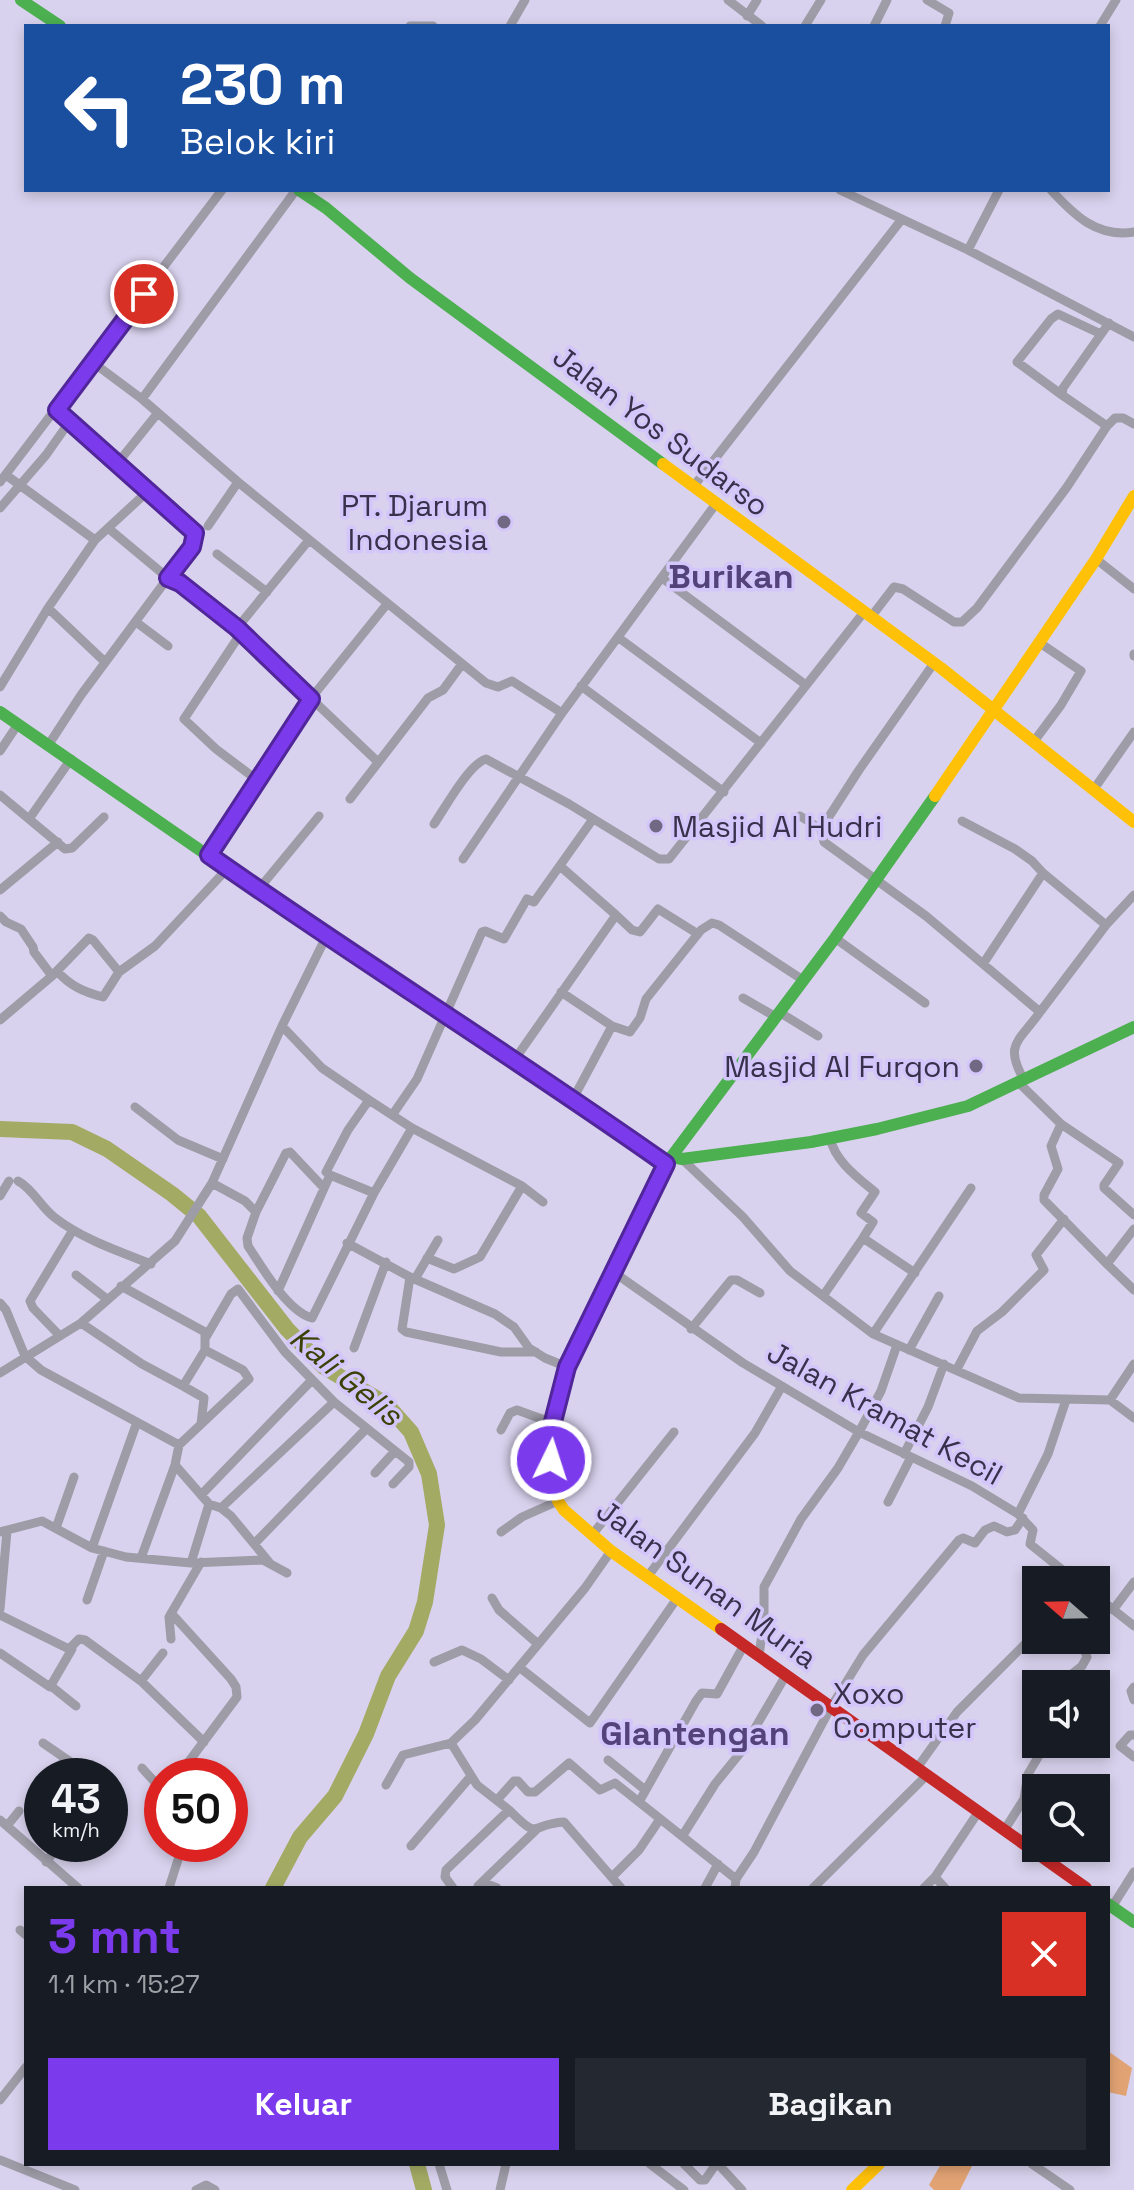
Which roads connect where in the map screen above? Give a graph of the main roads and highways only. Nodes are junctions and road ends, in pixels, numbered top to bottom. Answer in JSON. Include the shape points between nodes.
{"nodes":[{"id":1,"x":21,"y":0,"type":"edge"},
{"id":2,"x":57,"y":24,"type":"edge"},
{"id":3,"x":301,"y":192,"type":"edge"},
{"id":4,"x":1134,"y":496,"type":"edge"},
{"id":5,"x":995,"y":710,"type":"junction"},
{"id":6,"x":0,"y":712,"type":"edge"},
{"id":7,"x":1134,"y":822,"type":"edge"},
{"id":8,"x":1134,"y":1027,"type":"edge"},
{"id":9,"x":674,"y":1160,"type":"junction"},
{"id":10,"x":1083,"y":1886,"type":"edge"},
{"id":11,"x":1110,"y":1908,"type":"edge"},
{"id":12,"x":1134,"y":1922,"type":"edge"},
{"id":13,"x":877,"y":2166,"type":"edge"},
{"id":14,"x":852,"y":2190,"type":"edge"}],
"edges":[{"from":1,"to":2,"type":"main road"},
{"from":3,"to":5,"type":"main road","name":"Jalan Yos Sudarso"},
{"from":4,"to":5,"type":"main road","name":"Jalan Sunan Muria"},
{"from":5,"to":7,"type":"main road","name":"Jalan Yos Sudarso"},
{"from":5,"to":9,"type":"main road","name":"Jalan Sunan Muria"},
{"from":6,"to":9,"type":"main road","via":[[326,937]]},
{"from":8,"to":9,"type":"main road","via":[[968,1106],[830,1138]]},
{"from":9,"to":10,"type":"main road","name":"Jalan Sunan Muria","via":[[612,1271],[567,1367],[548,1441],[558,1501],[611,1551]]},
{"from":11,"to":12,"type":"main road"},
{"from":13,"to":14,"type":"main road"}]}
